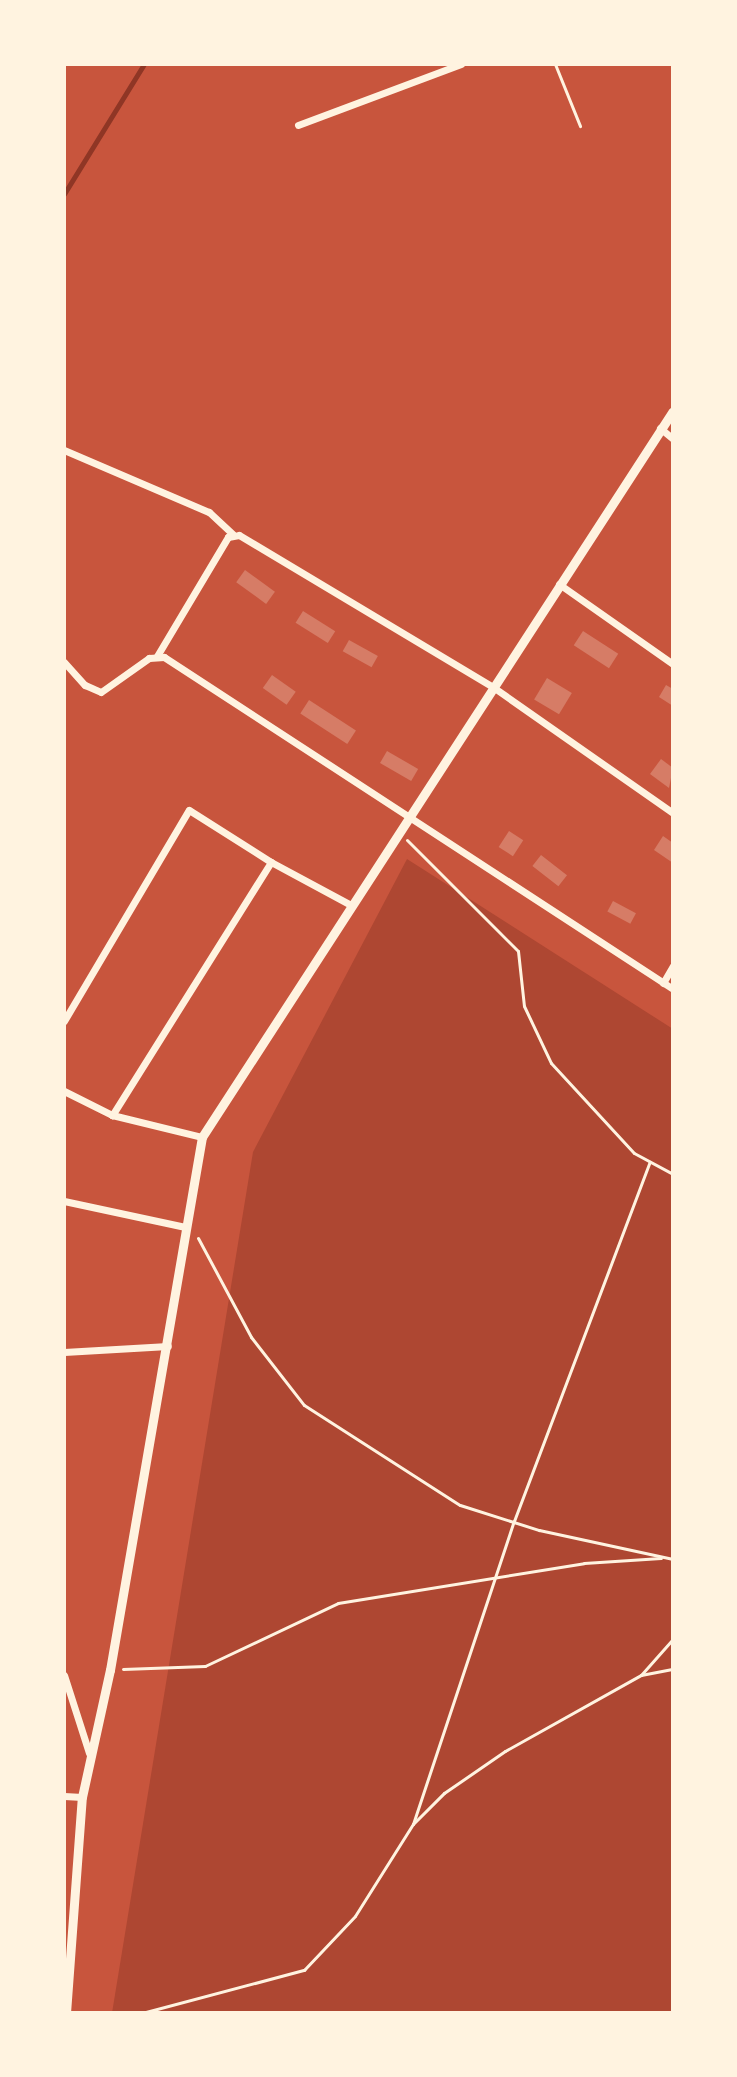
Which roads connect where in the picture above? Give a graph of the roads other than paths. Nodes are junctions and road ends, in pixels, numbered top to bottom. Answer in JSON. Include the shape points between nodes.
{"nodes":[{"id":1,"x":461,"y":64,"type":"edge"},
{"id":2,"x":555,"y":64,"type":"edge"},
{"id":3,"x":298,"y":125,"type":"dead end"},
{"id":4,"x":580,"y":126,"type":"dead end"},
{"id":5,"x":673,"y":411,"type":"edge"},
{"id":6,"x":660,"y":428,"type":"junction"},
{"id":7,"x":673,"y":439,"type":"edge"},
{"id":8,"x":64,"y":450,"type":"edge"},
{"id":9,"x":233,"y":534,"type":"junction"},
{"id":10,"x":559,"y":584,"type":"junction"},
{"id":11,"x":157,"y":656,"type":"junction"},
{"id":12,"x":64,"y":662,"type":"edge"},
{"id":13,"x":673,"y":664,"type":"edge"},
{"id":14,"x":493,"y":687,"type":"junction"},
{"id":15,"x":673,"y":813,"type":"edge"},
{"id":16,"x":411,"y":818,"type":"junction"},
{"id":17,"x":271,"y":862,"type":"junction"},
{"id":18,"x":351,"y":905,"type":"junction"},
{"id":19,"x":673,"y":966,"type":"edge"},
{"id":20,"x":663,"y":983,"type":"junction"},
{"id":21,"x":673,"y":989,"type":"edge"},
{"id":22,"x":64,"y":1021,"type":"edge"},
{"id":23,"x":64,"y":1091,"type":"edge"},
{"id":24,"x":112,"y":1115,"type":"junction"},
{"id":25,"x":202,"y":1137,"type":"junction"},
{"id":26,"x":64,"y":1201,"type":"edge"},
{"id":27,"x":185,"y":1227,"type":"junction"},
{"id":28,"x":168,"y":1346,"type":"junction"},
{"id":29,"x":64,"y":1352,"type":"edge"},
{"id":30,"x":64,"y":1675,"type":"edge"},
{"id":31,"x":89,"y":1753,"type":"junction"},
{"id":32,"x":64,"y":1796,"type":"edge"},
{"id":33,"x":82,"y":1797,"type":"junction"},
{"id":34,"x":66,"y":2007,"type":"edge"}],
"edges":[{"from":1,"to":3,"type":"street"},
{"from":2,"to":4,"type":"lane"},
{"from":5,"to":6,"type":"street"},
{"from":6,"to":7,"type":"street"},
{"from":6,"to":10,"type":"street"},
{"from":8,"to":9,"type":"street","via":[[209,512]]},
{"from":9,"to":11,"type":"street"},
{"from":9,"to":14,"type":"street"},
{"from":10,"to":13,"type":"street"},
{"from":10,"to":14,"type":"street"},
{"from":11,"to":12,"type":"street","via":[[101,692],[85,685]]},
{"from":11,"to":16,"type":"street"},
{"from":14,"to":15,"type":"street"},
{"from":14,"to":16,"type":"street"},
{"from":16,"to":18,"type":"street"},
{"from":16,"to":20,"type":"street"},
{"from":17,"to":18,"type":"street"},
{"from":17,"to":22,"type":"street","via":[[189,810]]},
{"from":17,"to":24,"type":"street"},
{"from":18,"to":25,"type":"street"},
{"from":19,"to":20,"type":"street"},
{"from":20,"to":21,"type":"street"},
{"from":23,"to":24,"type":"street"},
{"from":24,"to":25,"type":"street"},
{"from":25,"to":27,"type":"street"},
{"from":26,"to":27,"type":"street"},
{"from":27,"to":28,"type":"street"},
{"from":28,"to":29,"type":"street"},
{"from":28,"to":31,"type":"street","via":[[110,1670]]},
{"from":30,"to":31,"type":"street"},
{"from":31,"to":33,"type":"street"},
{"from":32,"to":33,"type":"street"},
{"from":33,"to":34,"type":"street"}]}
